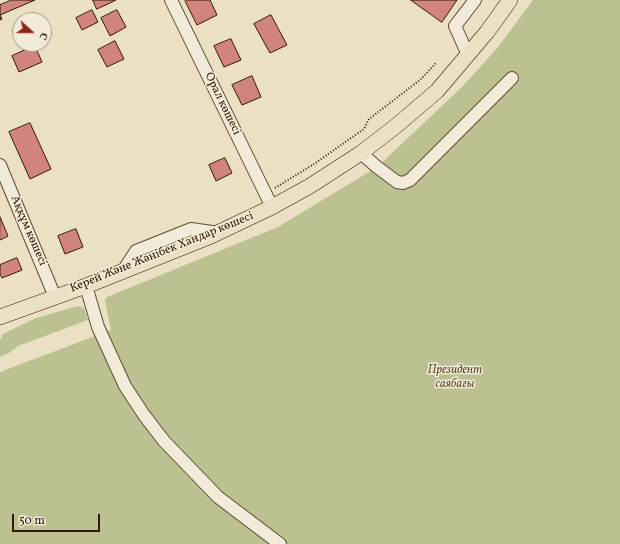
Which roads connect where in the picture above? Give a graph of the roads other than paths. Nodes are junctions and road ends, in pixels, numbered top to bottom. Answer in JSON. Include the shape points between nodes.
{"nodes":[{"id":1,"x":171,"y":0,"type":"edge"},
{"id":2,"x":475,"y":0,"type":"edge"},
{"id":3,"x":507,"y":1,"type":"edge"},
{"id":4,"x":468,"y":55,"type":"junction"},
{"id":5,"x":512,"y":78,"type":"dead end"},
{"id":6,"x":361,"y":153,"type":"junction"},
{"id":7,"x":0,"y":165,"type":"edge"},
{"id":8,"x":272,"y":207,"type":"junction"},
{"id":9,"x":86,"y":286,"type":"junction"},
{"id":10,"x":55,"y":297,"type":"junction"},
{"id":11,"x":1,"y":318,"type":"edge"},
{"id":12,"x":280,"y":544,"type":"edge"}],
"edges":[{"from":1,"to":8,"type":"street","name":"Орал көшесі"},
{"from":2,"to":4,"type":"street","via":[[455,26]]},
{"from":3,"to":4,"type":"main road","name":"Керей Және Жәнібек Хандар көшесі","via":[[488,32]]},
{"from":4,"to":6,"type":"main road","name":"Керей Және Жәнібек Хандар көшесі","via":[[438,91]]},
{"from":5,"to":6,"type":"street","via":[[410,180],[397,182]]},
{"from":6,"to":8,"type":"main road","name":"Керей Және Жәнібек Хандар көшесі"},
{"from":7,"to":10,"type":"street","name":"Аққұм көшесі"},
{"from":8,"to":9,"type":"main road","name":"Керей Және Жәнібек Хандар көшесі","via":[[219,233]]},
{"from":9,"to":10,"type":"main road","name":"Керей Және Жәнібек Хандар көшесі"},
{"from":9,"to":12,"type":"street","via":[[98,327],[125,386],[144,415],[164,441],[218,497]]},
{"from":10,"to":11,"type":"main road","name":"Керей Және Жәнібек Хандар көшесі"}]}
